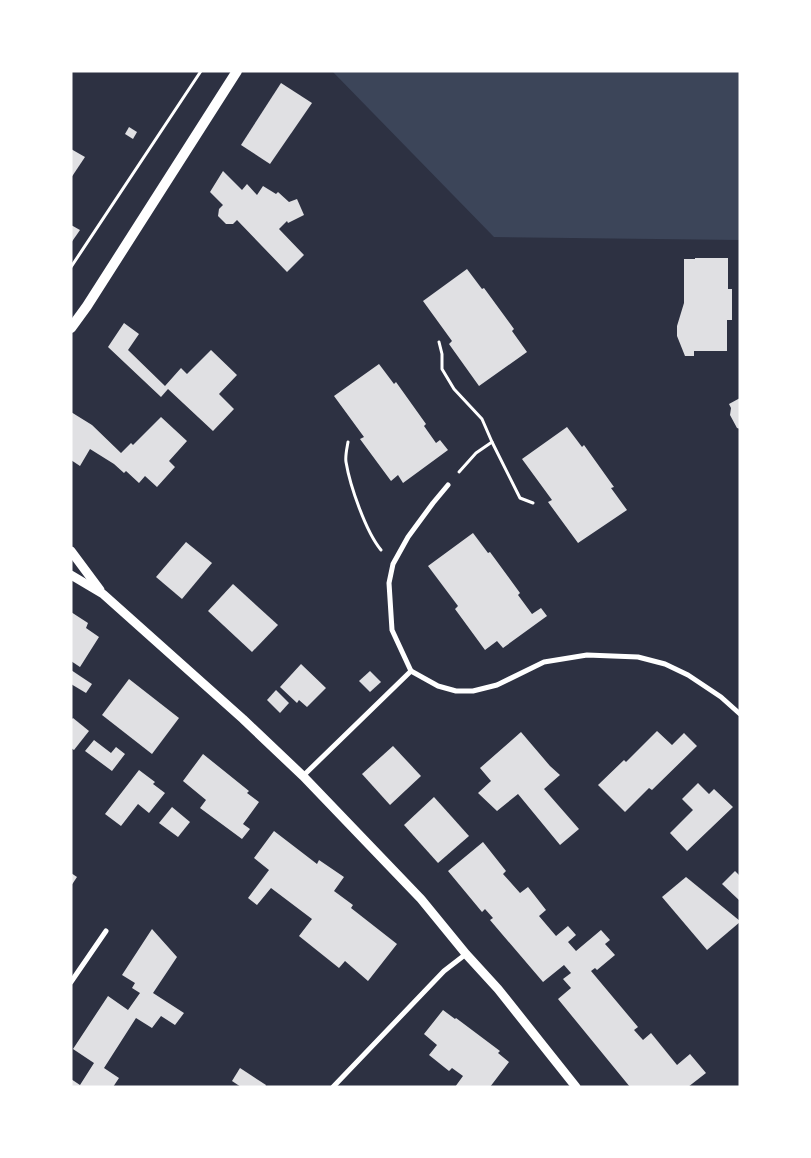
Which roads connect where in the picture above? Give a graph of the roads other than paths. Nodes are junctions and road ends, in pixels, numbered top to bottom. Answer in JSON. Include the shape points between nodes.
{"nodes":[{"id":1,"x":237,"y":71,"type":"edge"},
{"id":2,"x":71,"y":328,"type":"edge"},
{"id":3,"x":448,"y":485,"type":"road end"},
{"id":4,"x":71,"y":551,"type":"edge"},
{"id":5,"x":71,"y":575,"type":"edge"},
{"id":6,"x":103,"y":594,"type":"junction"},
{"id":7,"x":411,"y":671,"type":"junction"},
{"id":8,"x":740,"y":714,"type":"edge"},
{"id":9,"x":303,"y":776,"type":"junction"},
{"id":10,"x":106,"y":931,"type":"dead end"},
{"id":11,"x":466,"y":954,"type":"junction"},
{"id":12,"x":71,"y":982,"type":"edge"},
{"id":13,"x":333,"y":1087,"type":"edge"},
{"id":14,"x":576,"y":1087,"type":"edge"}],
"edges":[{"from":1,"to":2,"type":"main road"},
{"from":3,"to":7,"type":"street","via":[[408,537],[393,564],[389,583],[392,630]]},
{"from":4,"to":6,"type":"street"},
{"from":5,"to":6,"type":"street"},
{"from":6,"to":9,"type":"street"},
{"from":7,"to":8,"type":"street","via":[[438,686],[473,692],[498,686],[544,662],[586,655],[638,657],[665,664],[688,675]]},
{"from":7,"to":9,"type":"street"},
{"from":9,"to":11,"type":"street","via":[[421,899]]},
{"from":10,"to":12,"type":"street"},
{"from":11,"to":13,"type":"street","via":[[444,970]]},
{"from":11,"to":14,"type":"street"}]}
